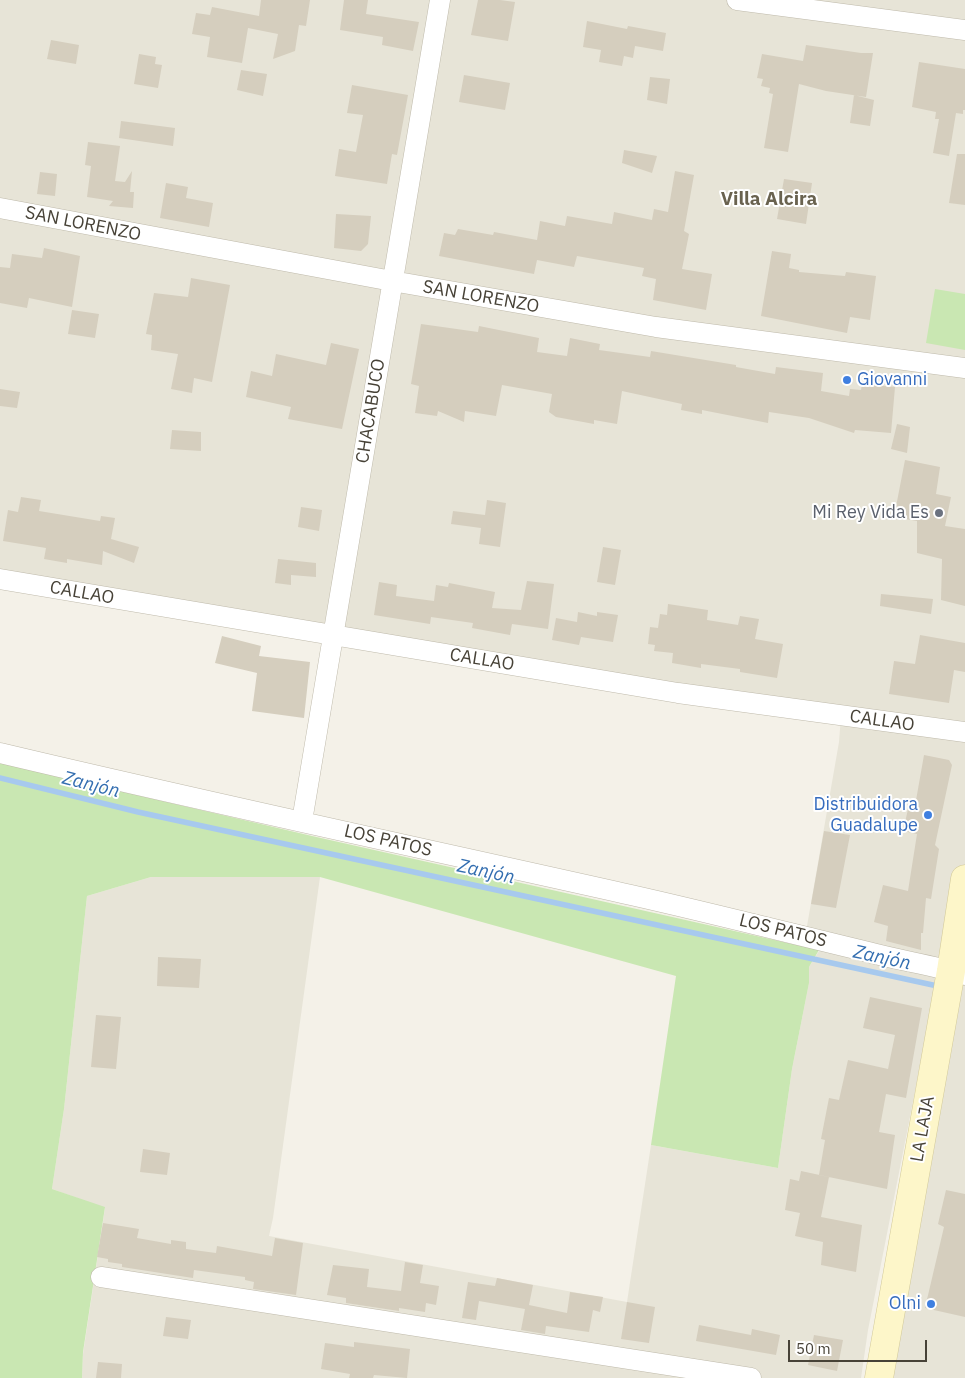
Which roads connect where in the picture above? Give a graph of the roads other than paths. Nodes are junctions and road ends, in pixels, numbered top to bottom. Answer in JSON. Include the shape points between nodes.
{"nodes":[{"id":1,"x":440,"y":0,"type":"edge"},
{"id":2,"x":737,"y":0,"type":"edge"},
{"id":3,"x":965,"y":30,"type":"edge"},
{"id":4,"x":0,"y":208,"type":"edge"},
{"id":5,"x":392,"y":281,"type":"junction"},
{"id":6,"x":965,"y":368,"type":"edge"},
{"id":7,"x":0,"y":579,"type":"edge"},
{"id":8,"x":334,"y":635,"type":"junction"},
{"id":9,"x":965,"y":732,"type":"edge"},
{"id":10,"x":0,"y":753,"type":"edge"},
{"id":11,"x":302,"y":821,"type":"junction"},
{"id":12,"x":965,"y":879,"type":"edge"},
{"id":13,"x":958,"y":973,"type":"edge"},
{"id":14,"x":101,"y":1277,"type":"dead end"},
{"id":15,"x":751,"y":1378,"type":"edge"},
{"id":16,"x":879,"y":1378,"type":"edge"}],
"edges":[{"from":1,"to":5,"type":"street","name":"CHACABUCO"},
{"from":2,"to":3,"type":"street"},
{"from":4,"to":5,"type":"street","name":"SAN LORENZO"},
{"from":5,"to":6,"type":"street","name":"SAN LORENZO","via":[[656,327]]},
{"from":5,"to":8,"type":"street","name":"CHACABUCO"},
{"from":7,"to":8,"type":"street","name":"CALLAO"},
{"from":8,"to":9,"type":"street","name":"CALLAO","via":[[678,693]]},
{"from":8,"to":11,"type":"street","name":"CHACABUCO"},
{"from":10,"to":11,"type":"street","name":"LOS PATOS"},
{"from":11,"to":13,"type":"street","name":"LOS PATOS"},
{"from":12,"to":13,"type":"main road","name":"LA LAJA"},
{"from":13,"to":16,"type":"main road","name":"LA LAJA","via":[[943,1014]]},
{"from":14,"to":15,"type":"street"}]}
